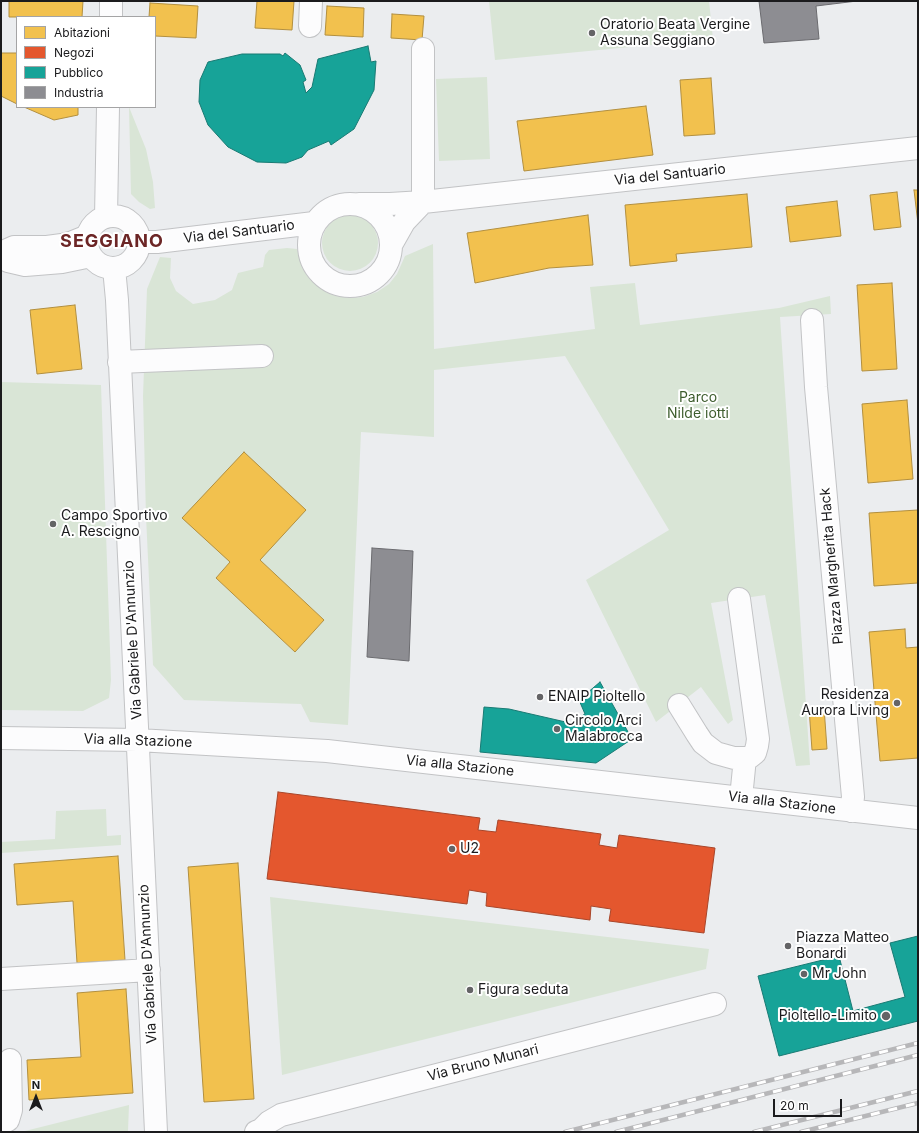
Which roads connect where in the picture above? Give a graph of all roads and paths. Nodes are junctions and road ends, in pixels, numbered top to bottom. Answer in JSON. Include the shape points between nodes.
{"nodes":[{"id":1,"x":112,"y":1,"type":"edge"},
{"id":2,"x":311,"y":1,"type":"edge"},
{"id":3,"x":111,"y":16,"type":"edge"},
{"id":4,"x":310,"y":26,"type":"dead end"},
{"id":5,"x":423,"y":49,"type":"dead end"},
{"id":6,"x":108,"y":108,"type":"edge"},
{"id":7,"x":918,"y":148,"type":"edge"},
{"id":8,"x":423,"y":202,"type":"junction"},
{"id":9,"x":359,"y":204,"type":"junction"},
{"id":10,"x":106,"y":217,"type":"junction"},
{"id":11,"x":314,"y":223,"type":"junction"},
{"id":12,"x":139,"y":242,"type":"junction"},
{"id":13,"x":391,"y":245,"type":"junction"},
{"id":14,"x":89,"y":246,"type":"junction"},
{"id":15,"x":1,"y":255,"type":"edge"},
{"id":16,"x":114,"y":268,"type":"junction"},
{"id":17,"x":812,"y":320,"type":"dead end"},
{"id":18,"x":262,"y":356,"type":"dead end"},
{"id":19,"x":119,"y":362,"type":"junction"},
{"id":20,"x":739,"y":599,"type":"dead end"},
{"id":21,"x":679,"y":705,"type":"dead end"},
{"id":22,"x":1,"y":738,"type":"edge"},
{"id":23,"x":138,"y":740,"type":"junction"},
{"id":24,"x":745,"y":758,"type":"junction"},
{"id":25,"x":740,"y":798,"type":"junction"},
{"id":26,"x":851,"y":811,"type":"junction"},
{"id":27,"x":918,"y":818,"type":"edge"},
{"id":28,"x":148,"y":970,"type":"junction"},
{"id":29,"x":1,"y":979,"type":"edge"},
{"id":30,"x":714,"y":1004,"type":"dead end"},
{"id":31,"x":10,"y":1060,"type":"dead end"},
{"id":32,"x":1,"y":1124,"type":"edge"},
{"id":33,"x":156,"y":1132,"type":"edge"},
{"id":34,"x":256,"y":1132,"type":"edge"}],
"edges":[{"from":1,"to":3,"type":"street"},
{"from":2,"to":4,"type":"street"},
{"from":5,"to":8,"type":"street"},
{"from":6,"to":10,"type":"street"},
{"from":7,"to":8,"type":"street","name":"Via del Santuario"},
{"from":8,"to":9,"type":"street","name":"Via del Santuario"},
{"from":8,"to":13,"type":"street","via":[[404,222]]},
{"from":9,"to":11,"type":"street","via":[[331,208]]},
{"from":9,"to":13,"type":"street","via":[[368,207],[385,223]]},
{"from":10,"to":12,"type":"street","via":[[113,216],[128,221],[134,227]]},
{"from":10,"to":14,"type":"street","via":[[94,224]]},
{"from":11,"to":12,"type":"street","name":"Via del Santuario"},
{"from":11,"to":13,"type":"street","via":[[309,237],[310,256],[320,273],[336,284],[356,285],[374,278],[386,264]]},
{"from":12,"to":16,"type":"street","via":[[132,260]]},
{"from":14,"to":15,"type":"street","via":[[73,242],[47,247],[14,247]]},
{"from":14,"to":16,"type":"street","via":[[101,265]]},
{"from":16,"to":19,"type":"street","name":"Via Gabriele D'Annunzio"},
{"from":17,"to":26,"type":"street","name":"Piazza Margherita Hack","via":[[853,797]]},
{"from":18,"to":19,"type":"street"},
{"from":19,"to":23,"type":"street","name":"Via Gabriele D'Annunzio"},
{"from":20,"to":24,"type":"street","via":[[758,739],[755,753]]},
{"from":21,"to":24,"type":"street","via":[[709,749],[724,756]]},
{"from":22,"to":23,"type":"street","name":"Via alla Stazione"},
{"from":23,"to":25,"type":"street","name":"Via alla Stazione","via":[[326,751]]},
{"from":23,"to":28,"type":"street","name":"Via Gabriele D'Annunzio"},
{"from":24,"to":25,"type":"street"},
{"from":25,"to":26,"type":"street","name":"Via alla Stazione"},
{"from":26,"to":27,"type":"street","name":"Via alla Stazione"},
{"from":28,"to":29,"type":"street"},
{"from":28,"to":33,"type":"street","name":"Via Gabriele D'Annunzio"},
{"from":30,"to":34,"type":"street","name":"Via Bruno Munari","via":[[281,1114]]},
{"from":31,"to":32,"type":"street","via":[[11,1110],[8,1120]]}]}
